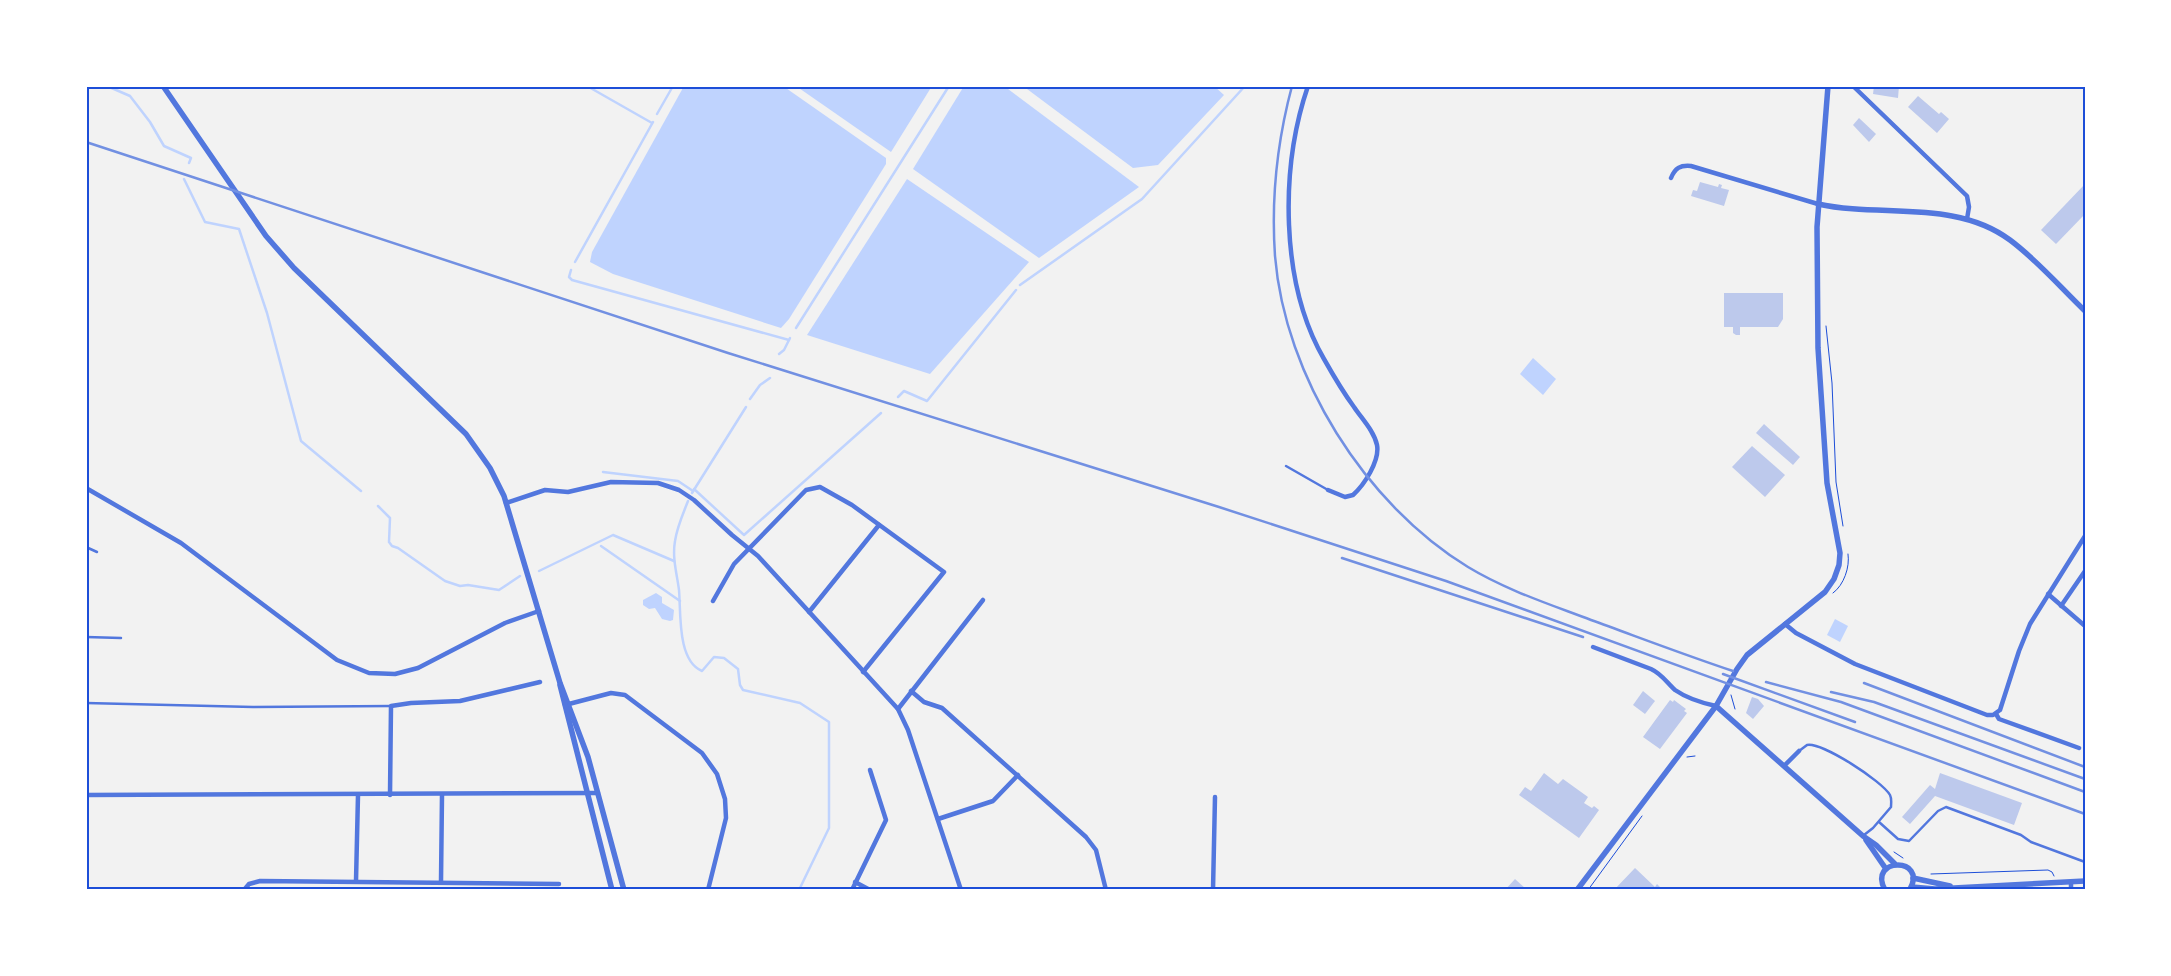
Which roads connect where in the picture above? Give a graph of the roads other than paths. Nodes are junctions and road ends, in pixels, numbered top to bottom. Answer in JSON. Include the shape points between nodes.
{"nodes":[{"id":1,"x":163,"y":86,"type":"edge"},
{"id":2,"x":1308,"y":86,"type":"edge"},
{"id":3,"x":1828,"y":86,"type":"edge"},
{"id":4,"x":1853,"y":86,"type":"edge"},
{"id":5,"x":1671,"y":178,"type":"dead end"},
{"id":6,"x":1818,"y":204,"type":"junction"},
{"id":7,"x":1967,"y":219,"type":"junction"},
{"id":8,"x":2085,"y":311,"type":"edge"},
{"id":9,"x":1286,"y":466,"type":"dead end"},
{"id":10,"x":86,"y":488,"type":"edge"},
{"id":11,"x":1328,"y":490,"type":"joint"},
{"id":12,"x":506,"y":503,"type":"junction"},
{"id":13,"x":879,"y":525,"type":"junction"},
{"id":14,"x":2085,"y":536,"type":"edge"},
{"id":15,"x":86,"y":547,"type":"edge"},
{"id":16,"x":750,"y":549,"type":"junction"},
{"id":17,"x":97,"y":552,"type":"dead end"},
{"id":18,"x":2085,"y":571,"type":"edge"},
{"id":19,"x":2048,"y":594,"type":"junction"},
{"id":20,"x":983,"y":600,"type":"dead end"},
{"id":21,"x":713,"y":601,"type":"dead end"},
{"id":22,"x":2061,"y":606,"type":"junction"},
{"id":23,"x":539,"y":611,"type":"junction"},
{"id":24,"x":809,"y":612,"type":"junction"},
{"id":25,"x":1785,"y":624,"type":"junction"},
{"id":26,"x":2085,"y":626,"type":"edge"},
{"id":27,"x":86,"y":638,"type":"edge"},
{"id":28,"x":122,"y":638,"type":"dead end"},
{"id":29,"x":1593,"y":647,"type":"dead end"},
{"id":30,"x":863,"y":672,"type":"junction"},
{"id":31,"x":540,"y":682,"type":"dead end"},
{"id":32,"x":911,"y":691,"type":"junction"},
{"id":33,"x":86,"y":703,"type":"edge"},
{"id":34,"x":566,"y":704,"type":"junction"},
{"id":35,"x":391,"y":706,"type":"junction"},
{"id":36,"x":1716,"y":706,"type":"junction"},
{"id":37,"x":898,"y":710,"type":"junction"},
{"id":38,"x":1996,"y":714,"type":"junction"},
{"id":39,"x":2079,"y":748,"type":"dead end"},
{"id":40,"x":1799,"y":751,"type":"joint"},
{"id":41,"x":1784,"y":766,"type":"junction"},
{"id":42,"x":870,"y":770,"type":"dead end"},
{"id":43,"x":1018,"y":775,"type":"junction"},
{"id":44,"x":598,"y":793,"type":"junction"},
{"id":45,"x":86,"y":794,"type":"edge"},
{"id":46,"x":587,"y":794,"type":"junction"},
{"id":47,"x":358,"y":795,"type":"junction"},
{"id":48,"x":390,"y":795,"type":"junction"},
{"id":49,"x":442,"y":795,"type":"junction"},
{"id":50,"x":1215,"y":797,"type":"dead end"},
{"id":51,"x":938,"y":819,"type":"junction"},
{"id":52,"x":1879,"y":822,"type":"junction"},
{"id":53,"x":1863,"y":836,"type":"junction"},
{"id":54,"x":2085,"y":862,"type":"edge"},
{"id":55,"x":1895,"y":864,"type":"junction"},
{"id":56,"x":1886,"y":869,"type":"junction"},
{"id":57,"x":1913,"y":878,"type":"junction"},
{"id":58,"x":356,"y":881,"type":"junction"},
{"id":59,"x":441,"y":881,"type":"junction"},
{"id":60,"x":2085,"y":881,"type":"edge"},
{"id":61,"x":855,"y":882,"type":"junction"},
{"id":62,"x":559,"y":884,"type":"dead end"},
{"id":63,"x":2071,"y":886,"type":"edge"},
{"id":64,"x":1911,"y":888,"type":"edge"},
{"id":65,"x":1954,"y":888,"type":"junction"},
{"id":66,"x":1976,"y":888,"type":"edge"},
{"id":67,"x":1884,"y":889,"type":"edge"},
{"id":68,"x":244,"y":890,"type":"edge"},
{"id":69,"x":612,"y":890,"type":"edge"},
{"id":70,"x":624,"y":890,"type":"edge"},
{"id":71,"x":708,"y":890,"type":"edge"},
{"id":72,"x":852,"y":890,"type":"edge"},
{"id":73,"x":870,"y":890,"type":"edge"},
{"id":74,"x":961,"y":890,"type":"edge"},
{"id":75,"x":1106,"y":890,"type":"edge"},
{"id":76,"x":1213,"y":890,"type":"edge"},
{"id":77,"x":1577,"y":890,"type":"edge"}],
"edges":[{"from":1,"to":12,"type":"street","via":[[266,236],[294,268],[466,434],[490,468]]},
{"from":2,"to":11,"type":"street","via":[[1290,173],[1289,219],[1297,290],[1308,326],[1323,357],[1372,433],[1378,448],[1374,464],[1353,495],[1345,497]]},
{"from":3,"to":6,"type":"street"},
{"from":4,"to":7,"type":"street","via":[[1957,185],[1969,199]]},
{"from":5,"to":6,"type":"street","via":[[1680,167],[1692,166]]},
{"from":6,"to":7,"type":"street"},
{"from":6,"to":25,"type":"street","via":[[1817,286],[1822,419],[1827,483],[1840,562],[1838,572],[1825,592]]},
{"from":7,"to":8,"type":"street","via":[[2010,239]]},
{"from":9,"to":11,"type":"lane"},
{"from":10,"to":23,"type":"street","via":[[181,542],[337,660],[369,673],[395,674],[418,668],[498,626]]},
{"from":12,"to":16,"type":"street","via":[[545,490],[568,492],[612,482],[658,483],[679,490],[694,500]]},
{"from":12,"to":23,"type":"street"},
{"from":13,"to":16,"type":"street","via":[[826,490],[814,487],[806,490]]},
{"from":13,"to":24,"type":"street"},
{"from":13,"to":30,"type":"street","via":[[944,572]]},
{"from":14,"to":19,"type":"street"},
{"from":15,"to":17,"type":"lane"},
{"from":16,"to":21,"type":"street","via":[[734,564]]},
{"from":16,"to":24,"type":"street"},
{"from":18,"to":22,"type":"street"},
{"from":19,"to":22,"type":"street"},
{"from":19,"to":38,"type":"street","via":[[2021,644]]},
{"from":20,"to":32,"type":"street"},
{"from":22,"to":26,"type":"street"},
{"from":23,"to":34,"type":"street"},
{"from":24,"to":30,"type":"street"},
{"from":25,"to":36,"type":"street","via":[[1742,661]]},
{"from":25,"to":38,"type":"street","via":[[1855,664],[1987,715]]},
{"from":27,"to":28,"type":"lane"},
{"from":29,"to":36,"type":"street","via":[[1652,669],[1675,690],[1695,701]]},
{"from":30,"to":37,"type":"street"},
{"from":31,"to":35,"type":"street","via":[[460,701],[411,702]]},
{"from":32,"to":37,"type":"street"},
{"from":32,"to":43,"type":"street","via":[[924,702],[942,708]]},
{"from":33,"to":35,"type":"lane"},
{"from":34,"to":44,"type":"street","via":[[588,757]]},
{"from":34,"to":46,"type":"street"},
{"from":34,"to":71,"type":"street","via":[[611,693],[625,695],[709,761],[720,782],[726,809]]},
{"from":35,"to":48,"type":"street"},
{"from":36,"to":41,"type":"street"},
{"from":36,"to":77,"type":"street"},
{"from":37,"to":51,"type":"street"},
{"from":38,"to":39,"type":"street","via":[[2003,721]]},
{"from":40,"to":41,"type":"street"},
{"from":40,"to":52,"type":"lane","via":[[1807,744],[1818,745],[1861,770],[1882,787],[1890,797],[1891,807]]},
{"from":41,"to":53,"type":"street"},
{"from":42,"to":61,"type":"street","via":[[886,820]]},
{"from":43,"to":51,"type":"street","via":[[994,801]]},
{"from":43,"to":75,"type":"street","via":[[1093,844]]},
{"from":44,"to":46,"type":"street"},
{"from":44,"to":70,"type":"street"},
{"from":45,"to":47,"type":"street"},
{"from":46,"to":49,"type":"street"},
{"from":46,"to":69,"type":"street"},
{"from":47,"to":48,"type":"street"},
{"from":47,"to":58,"type":"street"},
{"from":48,"to":49,"type":"street"},
{"from":49,"to":59,"type":"street"},
{"from":50,"to":76,"type":"street"},
{"from":51,"to":74,"type":"street"},
{"from":52,"to":53,"type":"lane"},
{"from":52,"to":54,"type":"lane","via":[[1900,840],[1909,841],[1946,807]]},
{"from":53,"to":55,"type":"street"},
{"from":53,"to":56,"type":"street"},
{"from":55,"to":56,"type":"street"},
{"from":55,"to":57,"type":"street","via":[[1907,867]]},
{"from":56,"to":67,"type":"street","via":[[1882,878]]},
{"from":57,"to":64,"type":"street"},
{"from":57,"to":65,"type":"street"},
{"from":58,"to":59,"type":"street"},
{"from":58,"to":68,"type":"street","via":[[260,881],[249,884]]},
{"from":59,"to":62,"type":"street","via":[[460,884]]},
{"from":60,"to":63,"type":"street"},
{"from":61,"to":72,"type":"street"},
{"from":61,"to":73,"type":"street"},
{"from":63,"to":66,"type":"street"},
{"from":64,"to":65,"type":"street"},
{"from":65,"to":66,"type":"street"}]}
